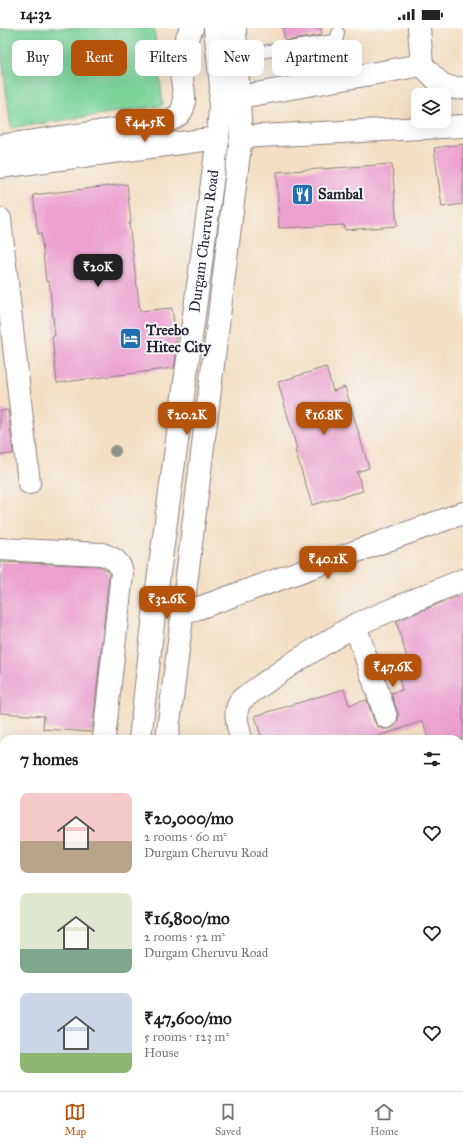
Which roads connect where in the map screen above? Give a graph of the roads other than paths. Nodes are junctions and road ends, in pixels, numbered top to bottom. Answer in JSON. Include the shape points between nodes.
{"nodes":[{"id":1,"x":192,"y":28,"type":"edge"},
{"id":2,"x":215,"y":28,"type":"edge"},
{"id":3,"x":235,"y":28,"type":"edge"},
{"id":4,"x":419,"y":28,"type":"edge"},
{"id":5,"x":338,"y":33,"type":"dead end"},
{"id":6,"x":235,"y":40,"type":"edge"},
{"id":7,"x":264,"y":52,"type":"edge"},
{"id":8,"x":422,"y":65,"type":"junction"},
{"id":9,"x":237,"y":76,"type":"edge"},
{"id":10,"x":463,"y":88,"type":"edge"},
{"id":11,"x":239,"y":97,"type":"junction"},
{"id":12,"x":463,"y":126,"type":"edge"},
{"id":13,"x":241,"y":129,"type":"junction"},
{"id":14,"x":219,"y":130,"type":"junction"},
{"id":15,"x":0,"y":146,"type":"edge"},
{"id":16,"x":0,"y":167,"type":"edge"},
{"id":17,"x":0,"y":219,"type":"edge"},
{"id":18,"x":29,"y":483,"type":"dead end"},
{"id":19,"x":463,"y":513,"type":"edge"},
{"id":20,"x":0,"y":549,"type":"edge"},
{"id":21,"x":463,"y":580,"type":"edge"},
{"id":22,"x":182,"y":614,"type":"junction"},
{"id":23,"x":355,"y":625,"type":"junction"},
{"id":24,"x":151,"y":636,"type":"junction"},
{"id":25,"x":179,"y":639,"type":"junction"},
{"id":26,"x":386,"y":717,"type":"dead end"},
{"id":27,"x":104,"y":735,"type":"edge"},
{"id":28,"x":140,"y":735,"type":"edge"},
{"id":29,"x":167,"y":735,"type":"edge"},
{"id":30,"x":240,"y":735,"type":"edge"}],
"edges":[{"from":1,"to":15,"type":"street","via":[[184,41],[180,60],[184,105],[174,119],[162,123]]},
{"from":2,"to":14,"type":"street","name":"Durgam Cheruvu Road","via":[[222,87]]},
{"from":3,"to":6,"type":"street","name":"Durgam Cheruvu Road"},
{"from":4,"to":8,"type":"street"},
{"from":5,"to":7,"type":"lane","via":[[333,41]]},
{"from":8,"to":10,"type":"street","via":[[444,86],[452,89]]},
{"from":8,"to":11,"type":"street"},
{"from":9,"to":11,"type":"street","name":"Durgam Cheruvu Road"},
{"from":11,"to":13,"type":"street","name":"Durgam Cheruvu Road"},
{"from":12,"to":13,"type":"street"},
{"from":13,"to":14,"type":"street"},
{"from":13,"to":22,"type":"street","name":"Durgam Cheruvu Road"},
{"from":14,"to":16,"type":"street"},
{"from":14,"to":24,"type":"street","name":"Durgam Cheruvu Road"},
{"from":17,"to":18,"type":"street"},
{"from":19,"to":22,"type":"street"},
{"from":20,"to":27,"type":"street","via":[[102,554],[118,562],[122,573]]},
{"from":21,"to":23,"type":"street"},
{"from":22,"to":25,"type":"street","name":"Durgam Cheruvu Road"},
{"from":23,"to":26,"type":"street"},
{"from":23,"to":30,"type":"street","via":[[293,663],[242,699],[236,710]]},
{"from":24,"to":25,"type":"street"},
{"from":24,"to":28,"type":"street","name":"Durgam Cheruvu Road"},
{"from":25,"to":29,"type":"street","name":"Durgam Cheruvu Road"}]}
